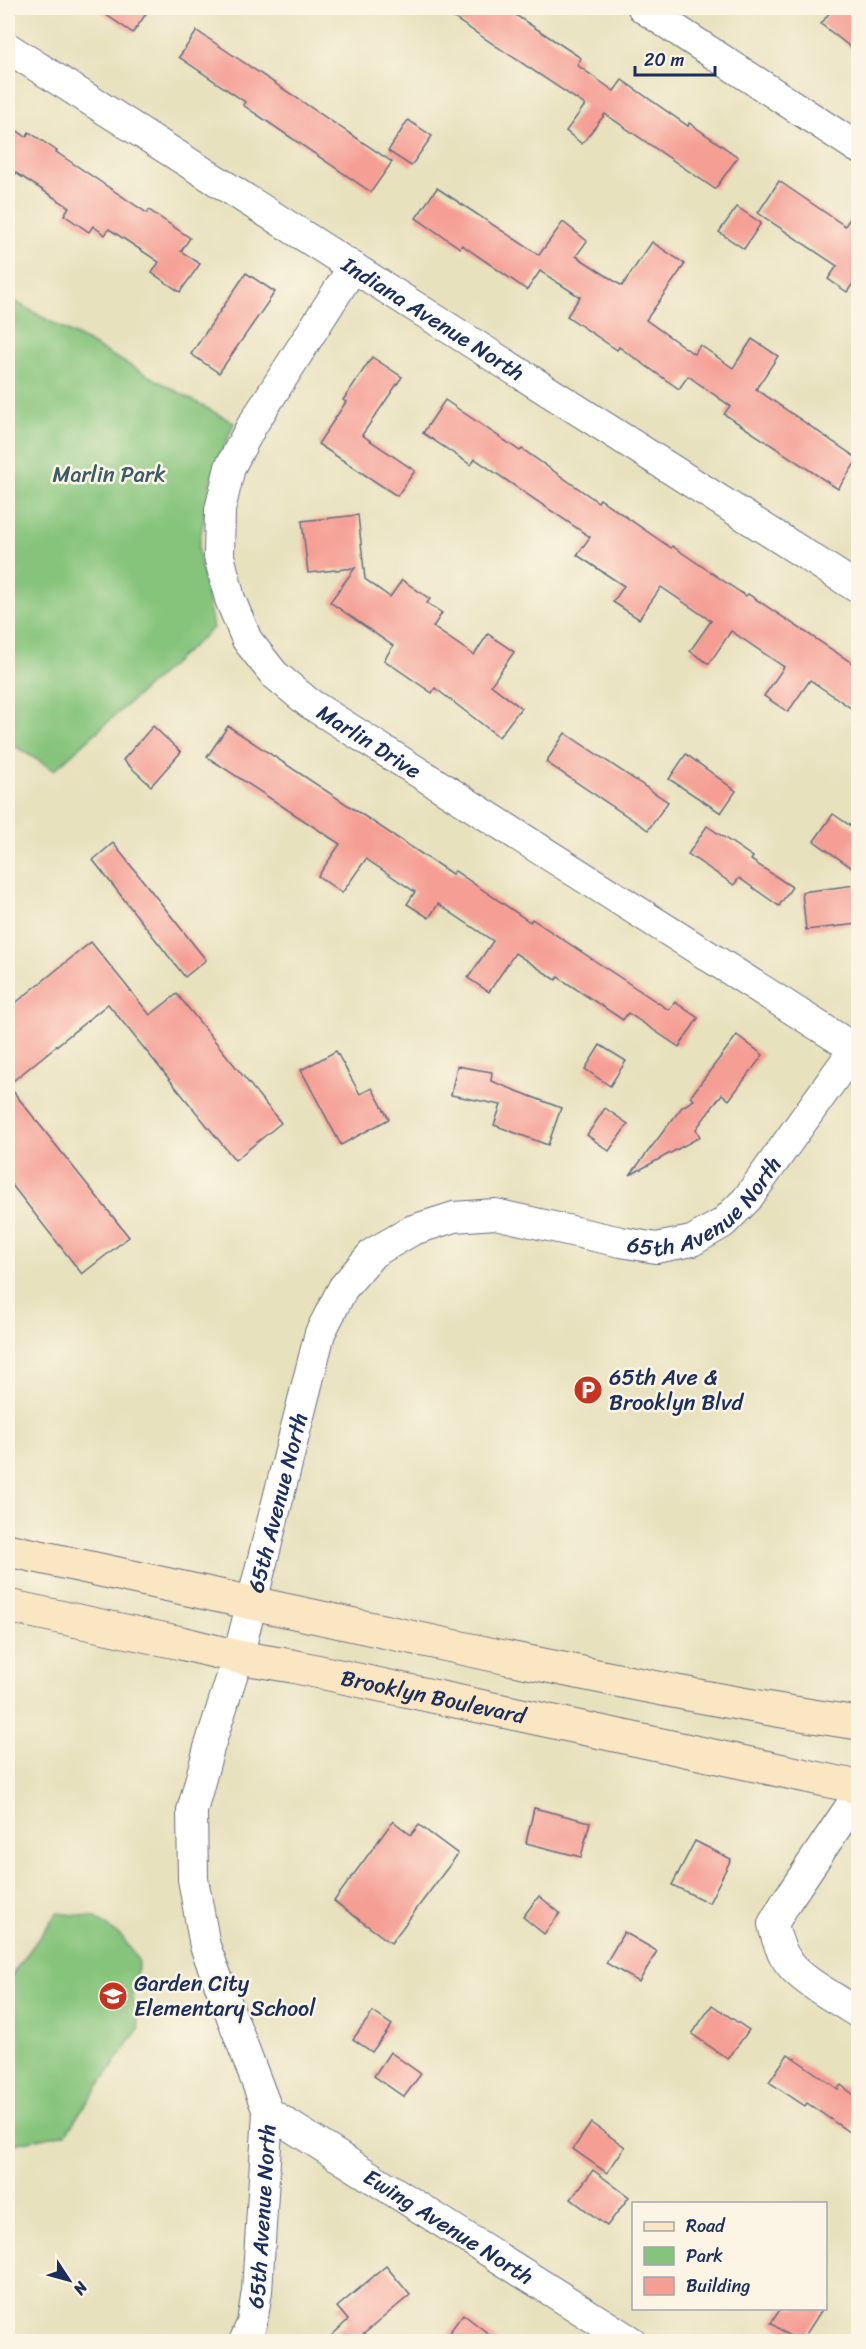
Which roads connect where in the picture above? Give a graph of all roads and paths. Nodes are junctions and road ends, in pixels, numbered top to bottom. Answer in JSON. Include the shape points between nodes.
{"nodes":[{"id":1,"x":644,"y":8,"type":"edge"},
{"id":2,"x":8,"y":48,"type":"edge"},
{"id":3,"x":858,"y":148,"type":"edge"},
{"id":4,"x":353,"y":267,"type":"junction"},
{"id":5,"x":858,"y":588,"type":"edge"},
{"id":6,"x":857,"y":1047,"type":"edge"},
{"id":7,"x":8,"y":1550,"type":"edge"},
{"id":8,"x":252,"y":1605,"type":"junction"},
{"id":9,"x":8,"y":1606,"type":"edge"},
{"id":10,"x":238,"y":1658,"type":"junction"},
{"id":11,"x":858,"y":1723,"type":"edge"},
{"id":12,"x":858,"y":1787,"type":"edge"},
{"id":13,"x":858,"y":1795,"type":"edge"},
{"id":14,"x":858,"y":2013,"type":"edge"},
{"id":15,"x":268,"y":2112,"type":"junction"},
{"id":16,"x":244,"y":2342,"type":"edge"},
{"id":17,"x":632,"y":2342,"type":"edge"}],
"edges":[{"from":1,"to":3,"type":"street"},
{"from":2,"to":4,"type":"street","name":"Indiana Avenue North"},
{"from":4,"to":5,"type":"street","name":"Indiana Avenue North"},
{"from":4,"to":6,"type":"street","name":"Marlin Drive","via":[[251,427],[230,467],[220,510],[219,556],[230,599],[247,640],[274,674],[309,703]]},
{"from":6,"to":8,"type":"street","name":"65th Avenue North","via":[[747,1200],[723,1223],[692,1241],[656,1248],[495,1214],[454,1217],[412,1230],[373,1253],[343,1288],[320,1333]]},
{"from":7,"to":8,"type":"main road"},
{"from":8,"to":10,"type":"street","name":"65th Avenue North"},
{"from":8,"to":11,"type":"main road","via":[[749,1707]]},
{"from":9,"to":10,"type":"main road","name":"Brooklyn Boulevard"},
{"from":10,"to":12,"type":"main road","name":"Brooklyn Boulevard","via":[[292,1666]]},
{"from":10,"to":15,"type":"street","name":"65th Avenue North","via":[[192,1811],[193,1879],[205,1946]]},
{"from":13,"to":14,"type":"street","via":[[773,1924],[789,1964]]},
{"from":15,"to":16,"type":"street","name":"65th Avenue North","via":[[257,2291],[252,2323]]},
{"from":15,"to":17,"type":"street","name":"Ewing Avenue North"}]}
